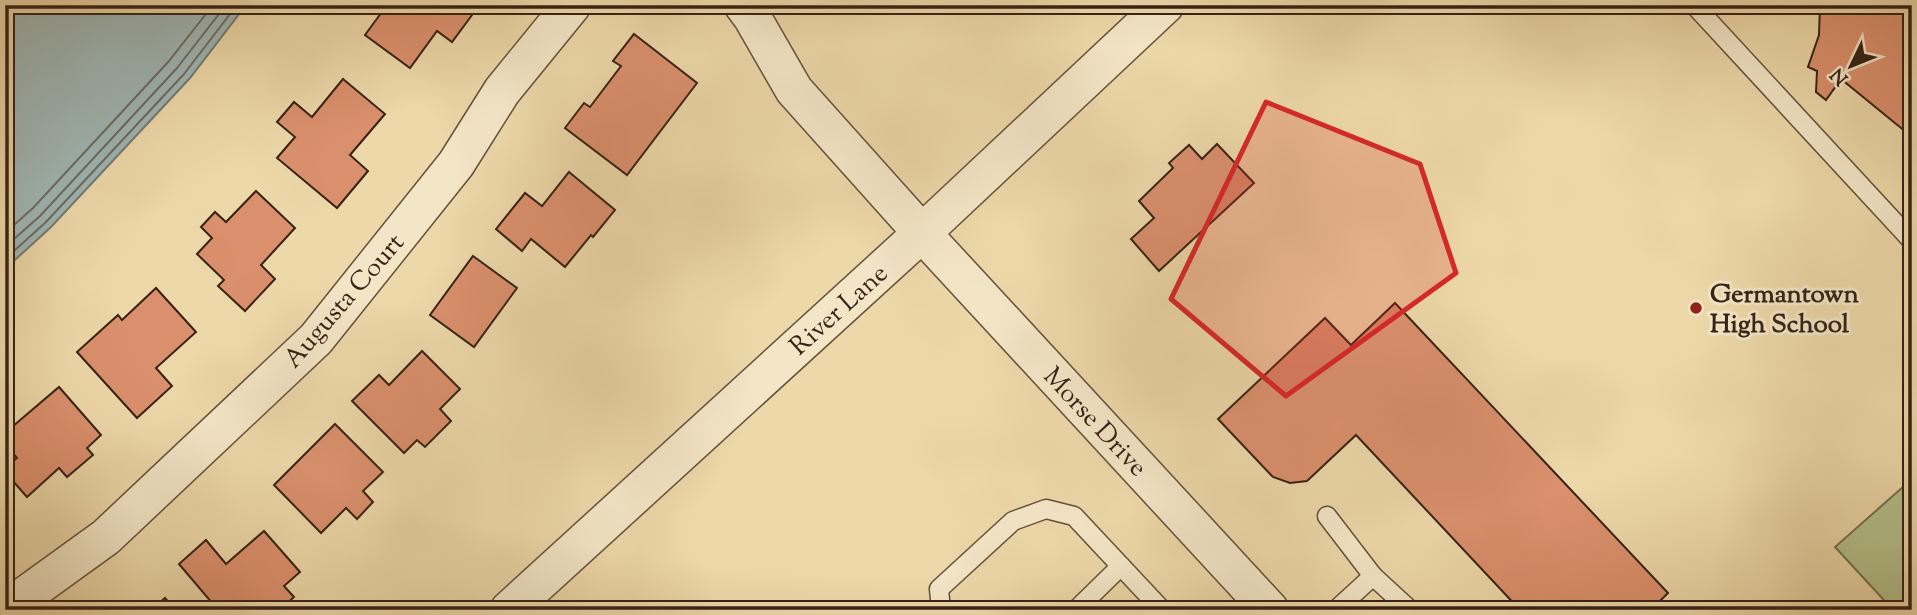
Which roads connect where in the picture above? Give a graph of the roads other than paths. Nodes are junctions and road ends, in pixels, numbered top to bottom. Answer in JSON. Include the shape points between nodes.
{"nodes":[{"id":1,"x":572,"y":5,"type":"edge"},
{"id":2,"x":743,"y":5,"type":"edge"},
{"id":3,"x":1165,"y":5,"type":"edge"},
{"id":4,"x":1694,"y":5,"type":"edge"},
{"id":5,"x":922,"y":233,"type":"junction"},
{"id":6,"x":1912,"y":241,"type":"edge"},
{"id":7,"x":1327,"y":516,"type":"dead end"},
{"id":8,"x":1121,"y":566,"type":"junction"},
{"id":9,"x":1373,"y":576,"type":"junction"},
{"id":10,"x":5,"y":608,"type":"edge"},
{"id":11,"x":509,"y":610,"type":"edge"},
{"id":12,"x":941,"y":610,"type":"edge"},
{"id":13,"x":1076,"y":610,"type":"edge"},
{"id":14,"x":1162,"y":610,"type":"edge"},
{"id":15,"x":1270,"y":610,"type":"edge"},
{"id":16,"x":1336,"y":610,"type":"edge"},
{"id":17,"x":1410,"y":610,"type":"edge"}],
"edges":[{"from":1,"to":10,"type":"street","name":"Augusta Court","via":[[502,91],[456,164],[316,339],[106,537]]},
{"from":2,"to":5,"type":"street","name":"Morse Drive","via":[[794,90]]},
{"from":3,"to":5,"type":"street","name":"River Lane"},
{"from":4,"to":6,"type":"lane"},
{"from":5,"to":11,"type":"street","name":"River Lane"},
{"from":5,"to":15,"type":"street","name":"Morse Drive"},
{"from":7,"to":9,"type":"lane"},
{"from":8,"to":12,"type":"lane","via":[[1074,516],[1046,509],[1013,521],[939,589]]},
{"from":8,"to":13,"type":"lane"},
{"from":8,"to":14,"type":"lane"},
{"from":9,"to":16,"type":"lane"},
{"from":9,"to":17,"type":"lane"}]}
